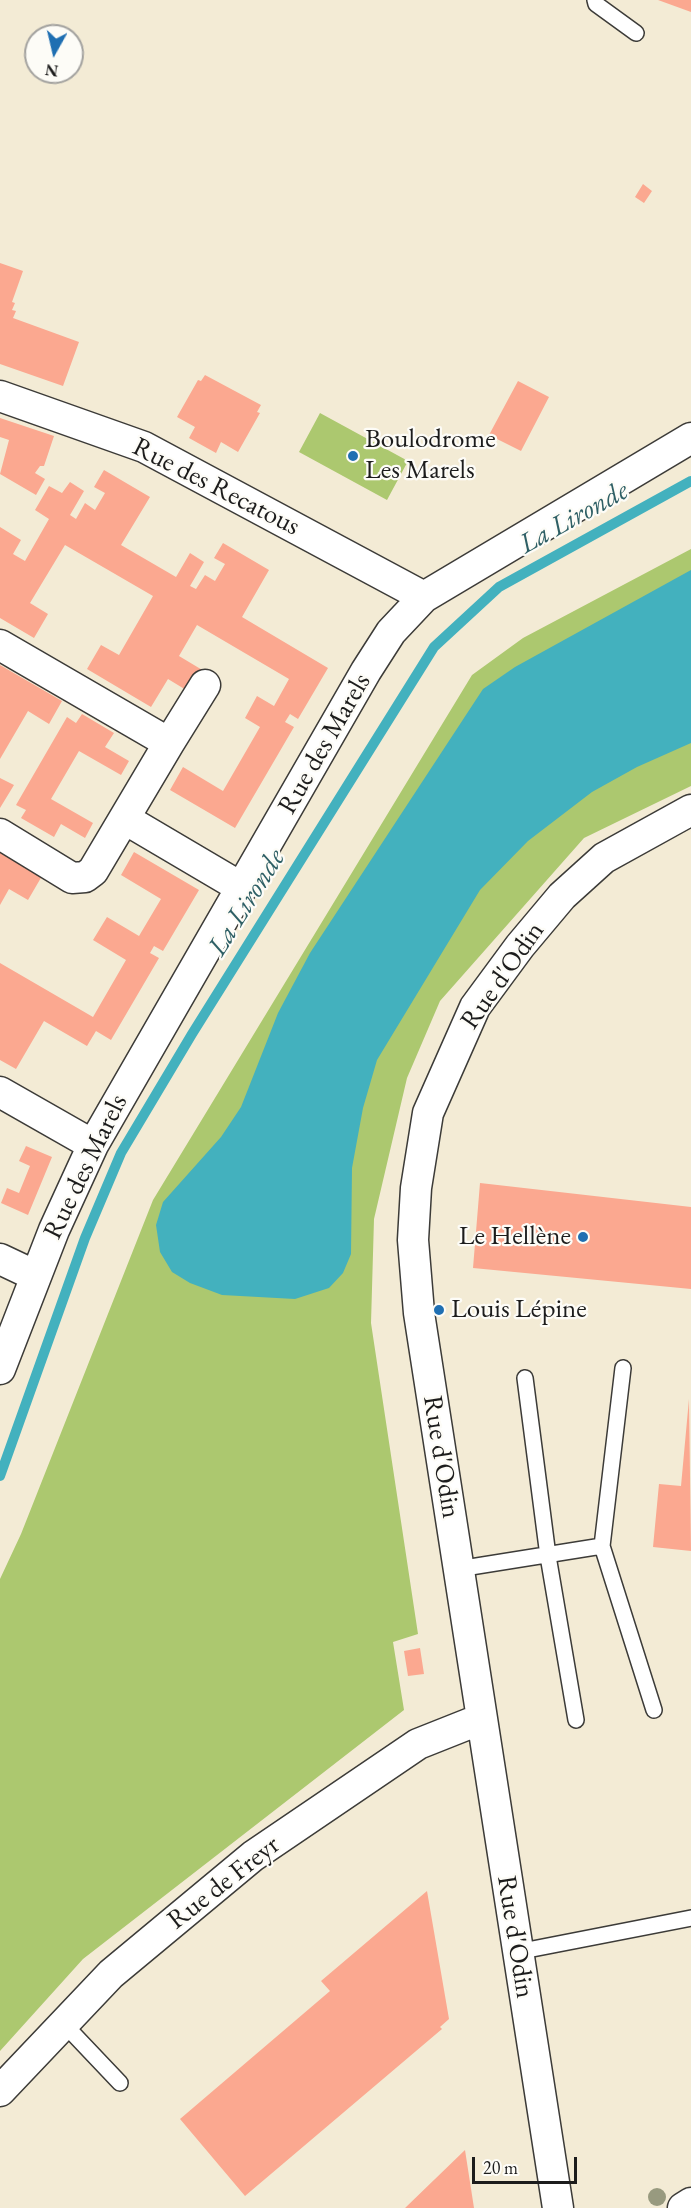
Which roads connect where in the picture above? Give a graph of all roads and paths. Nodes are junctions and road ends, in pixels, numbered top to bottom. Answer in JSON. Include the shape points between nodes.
{"nodes":[{"id":1,"x":595,"y":0,"type":"edge"},
{"id":2,"x":636,"y":33,"type":"dead end"},
{"id":3,"x":0,"y":396,"type":"edge"},
{"id":4,"x":691,"y":438,"type":"edge"},
{"id":5,"x":424,"y":597,"type":"junction"},
{"id":6,"x":0,"y":645,"type":"edge"},
{"id":7,"x":205,"y":685,"type":"dead end"},
{"id":8,"x":169,"y":743,"type":"junction"},
{"id":9,"x":691,"y":810,"type":"edge"},
{"id":10,"x":125,"y":819,"type":"junction"},
{"id":11,"x":0,"y":834,"type":"edge"},
{"id":12,"x":242,"y":888,"type":"junction"},
{"id":13,"x":0,"y":1092,"type":"edge"},
{"id":14,"x":93,"y":1145,"type":"junction"},
{"id":15,"x":0,"y":1259,"type":"edge"},
{"id":16,"x":36,"y":1276,"type":"junction"},
{"id":17,"x":623,"y":1368,"type":"dead end"},
{"id":18,"x":0,"y":1369,"type":"edge"},
{"id":19,"x":525,"y":1378,"type":"dead end"},
{"id":20,"x":602,"y":1546,"type":"junction"},
{"id":21,"x":548,"y":1556,"type":"junction"},
{"id":22,"x":458,"y":1569,"type":"junction"},
{"id":23,"x":654,"y":1710,"type":"dead end"},
{"id":24,"x":481,"y":1719,"type":"junction"},
{"id":25,"x":576,"y":1720,"type":"dead end"},
{"id":26,"x":691,"y":1918,"type":"edge"},
{"id":27,"x":517,"y":1952,"type":"junction"},
{"id":28,"x":64,"y":2024,"type":"junction"},
{"id":29,"x":120,"y":2083,"type":"dead end"},
{"id":30,"x":0,"y":2091,"type":"edge"},
{"id":31,"x":691,"y":2203,"type":"edge"},
{"id":32,"x":558,"y":2208,"type":"edge"},
{"id":33,"x":683,"y":2208,"type":"edge"}],
"edges":[{"from":1,"to":2,"type":"lane"},
{"from":3,"to":5,"type":"street","name":"Rue des Recatous","via":[[144,447]]},
{"from":4,"to":5,"type":"street","name":"Rue des Marels"},
{"from":5,"to":12,"type":"street","name":"Rue des Marels","via":[[391,632],[366,671]]},
{"from":6,"to":8,"type":"street"},
{"from":7,"to":8,"type":"street"},
{"from":8,"to":10,"type":"street"},
{"from":9,"to":22,"type":"street","name":"Rue d'Odin","via":[[604,858],[562,896],[475,1007],[428,1113],[416,1188],[413,1240],[419,1313]]},
{"from":10,"to":11,"type":"street","via":[[93,871],[85,877],[72,878]]},
{"from":10,"to":12,"type":"street"},
{"from":12,"to":14,"type":"street","name":"Rue des Marels"},
{"from":13,"to":14,"type":"street"},
{"from":14,"to":16,"type":"street","name":"Rue des Marels"},
{"from":15,"to":16,"type":"street"},
{"from":16,"to":18,"type":"street","name":"Rue des Marels"},
{"from":17,"to":20,"type":"lane"},
{"from":19,"to":21,"type":"lane"},
{"from":20,"to":21,"type":"lane"},
{"from":20,"to":23,"type":"lane"},
{"from":21,"to":22,"type":"lane"},
{"from":21,"to":25,"type":"lane"},
{"from":22,"to":24,"type":"street","name":"Rue d'Odin"},
{"from":24,"to":27,"type":"street","name":"Rue d'Odin"},
{"from":24,"to":28,"type":"street","name":"Rue de Freyr","via":[[418,1744],[253,1856],[111,1974]]},
{"from":26,"to":27,"type":"lane"},
{"from":27,"to":32,"type":"street","name":"Rue d'Odin"},
{"from":28,"to":29,"type":"lane"},
{"from":28,"to":30,"type":"street","name":"Rue de Freyr"},
{"from":31,"to":33,"type":"street"}]}
